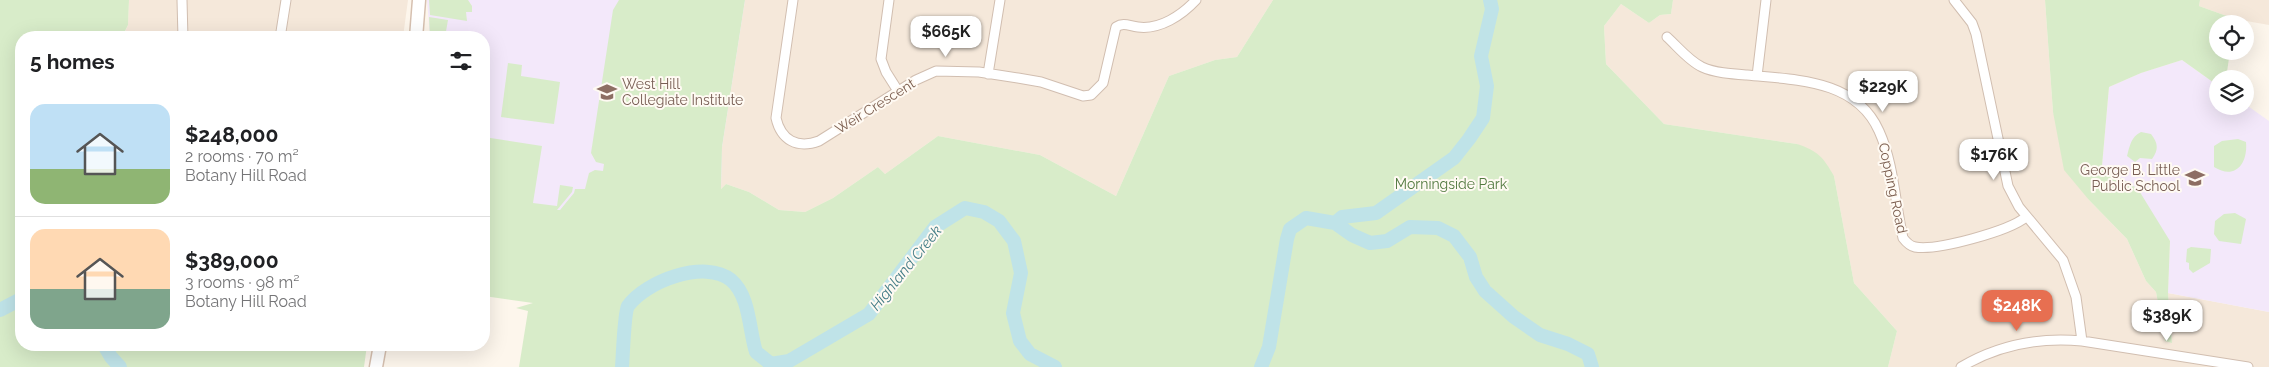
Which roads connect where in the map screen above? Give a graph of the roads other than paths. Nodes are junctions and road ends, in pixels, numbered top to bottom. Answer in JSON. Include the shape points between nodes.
{"nodes":[{"id":1,"x":182,"y":0,"type":"edge"},
{"id":2,"x":286,"y":0,"type":"edge"},
{"id":3,"x":419,"y":0,"type":"edge"},
{"id":4,"x":793,"y":0,"type":"edge"},
{"id":5,"x":890,"y":0,"type":"edge"},
{"id":6,"x":1000,"y":0,"type":"edge"},
{"id":7,"x":1196,"y":0,"type":"edge"},
{"id":8,"x":1766,"y":0,"type":"edge"},
{"id":9,"x":1954,"y":0,"type":"edge"},
{"id":10,"x":183,"y":31,"type":"edge"},
{"id":11,"x":281,"y":31,"type":"edge"},
{"id":12,"x":417,"y":31,"type":"edge"},
{"id":13,"x":1667,"y":37,"type":"dead end"},
{"id":14,"x":988,"y":74,"type":"junction"},
{"id":15,"x":1757,"y":76,"type":"junction"},
{"id":16,"x":898,"y":91,"type":"junction"},
{"id":17,"x":2026,"y":217,"type":"junction"},
{"id":18,"x":2082,"y":340,"type":"junction"},
{"id":19,"x":379,"y":351,"type":"edge"},
{"id":20,"x":2212,"y":364,"type":"edge"},
{"id":21,"x":376,"y":367,"type":"edge"},
{"id":22,"x":1961,"y":367,"type":"edge"},
{"id":23,"x":2248,"y":367,"type":"edge"}],
"edges":[{"from":1,"to":10,"type":"street"},
{"from":2,"to":11,"type":"street"},
{"from":3,"to":12,"type":"main road"},
{"from":4,"to":16,"type":"street","name":"Weir Crescent","via":[[776,104],[778,128],[784,136],[796,144],[808,145],[819,141]]},
{"from":5,"to":16,"type":"street","via":[[881,59]]},
{"from":6,"to":14,"type":"street"},
{"from":7,"to":14,"type":"street","name":"Weir Crescent","via":[[1186,11],[1156,26],[1139,28],[1125,24],[1116,27],[1103,83],[1091,95],[1083,96],[1041,82]]},
{"from":8,"to":15,"type":"street"},
{"from":9,"to":17,"type":"street","via":[[1972,23],[1976,34],[2008,186]]},
{"from":13,"to":15,"type":"street","name":"Copping Road","via":[[1702,67],[1726,74]]},
{"from":14,"to":16,"type":"street","name":"Weir Crescent","via":[[936,71]]},
{"from":15,"to":17,"type":"street","name":"Copping Road","via":[[1824,84],[1846,94],[1866,110],[1884,142],[1902,238],[1909,244],[1916,247],[1974,238],[2016,225]]},
{"from":17,"to":18,"type":"street","via":[[2063,260],[2076,297]]},
{"from":18,"to":20,"type":"street"},
{"from":18,"to":22,"type":"street","via":[[2016,344]]},
{"from":19,"to":21,"type":"main road"},
{"from":20,"to":23,"type":"street"}]}
